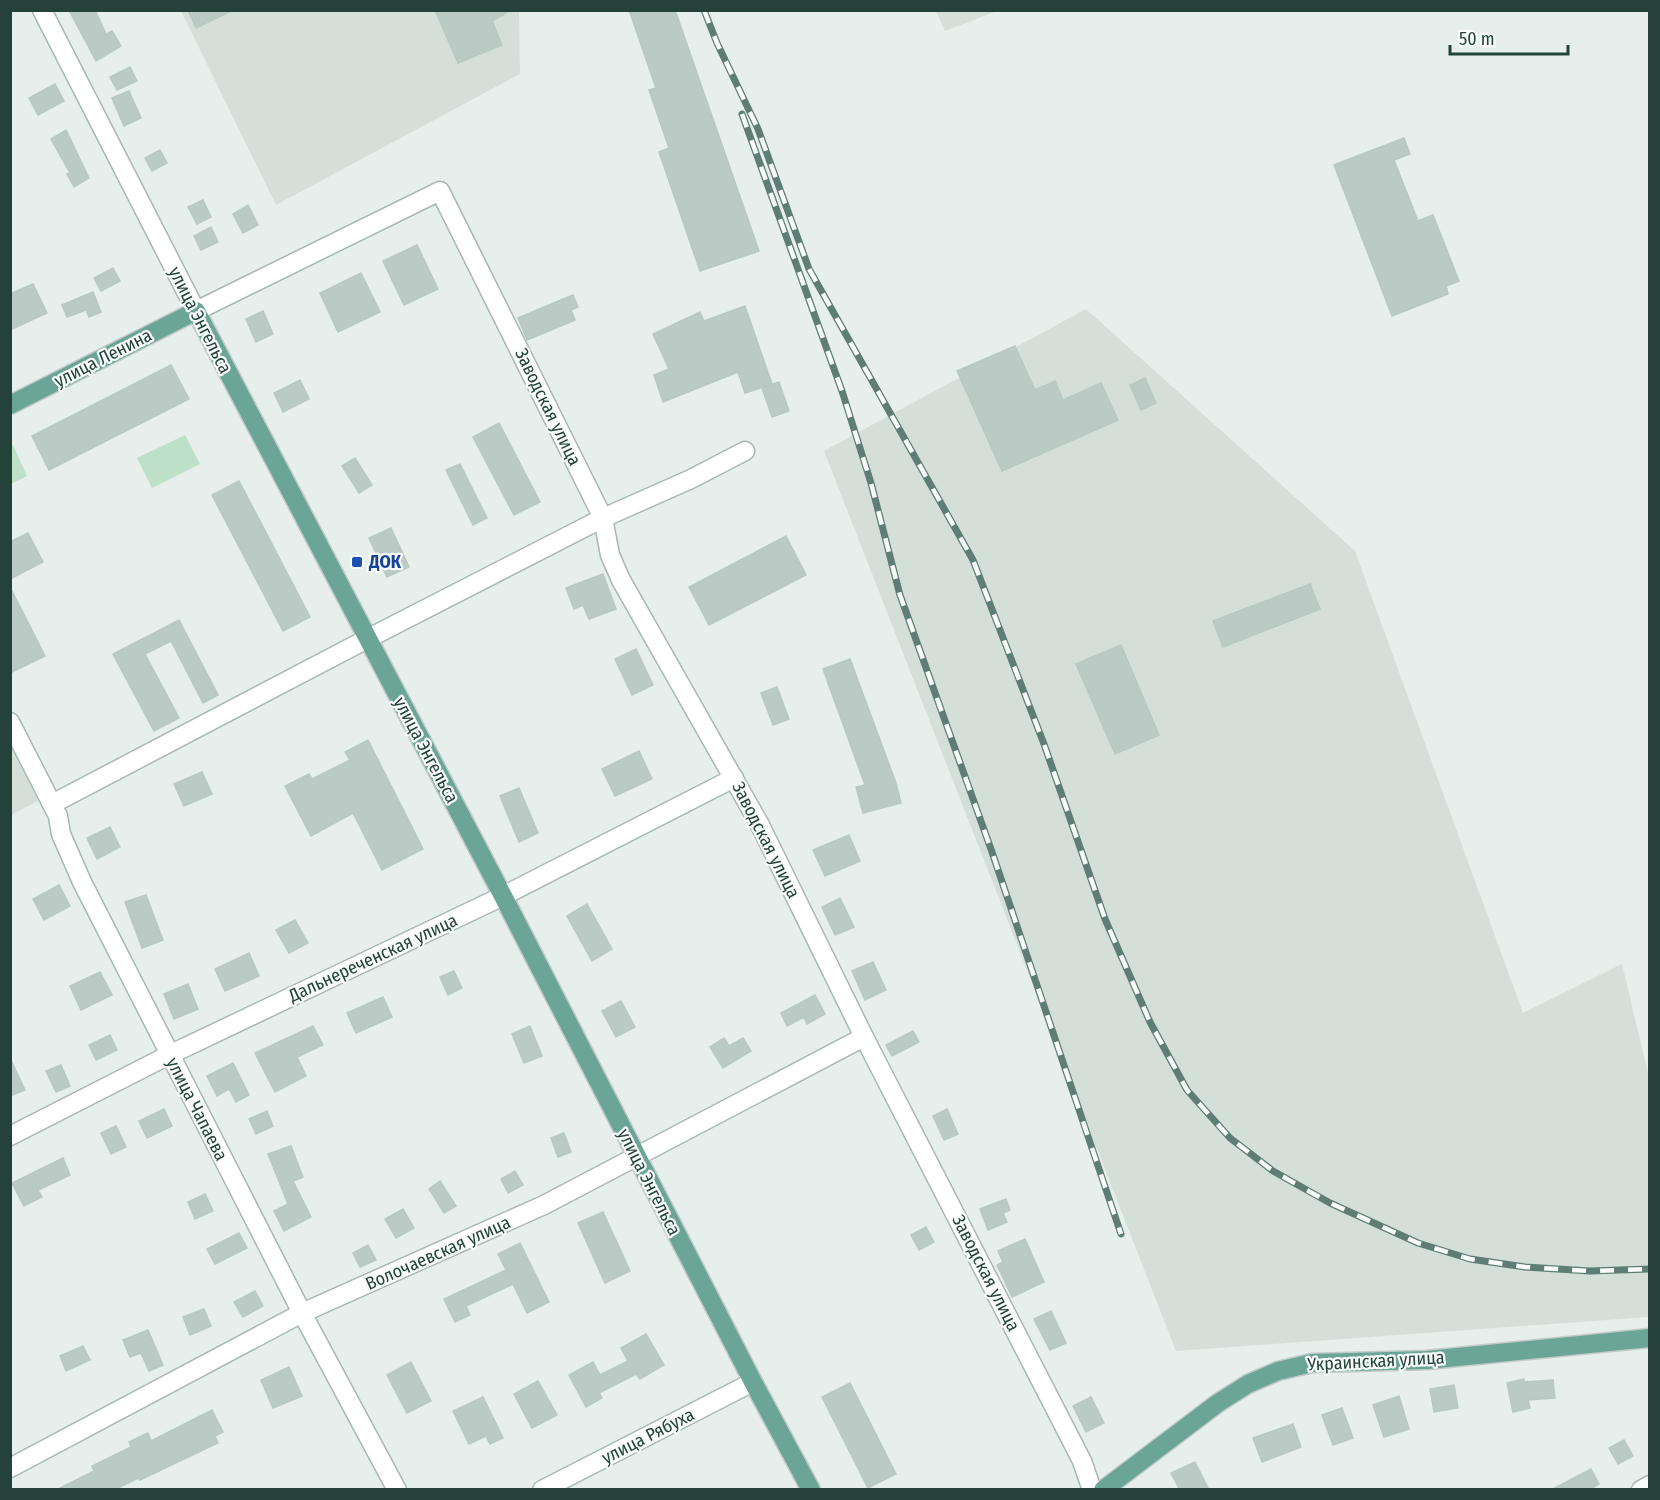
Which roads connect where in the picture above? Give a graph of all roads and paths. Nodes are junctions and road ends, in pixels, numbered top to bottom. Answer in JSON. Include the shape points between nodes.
{"nodes":[{"id":1,"x":42,"y":10,"type":"edge"},
{"id":2,"x":196,"y":311,"type":"junction"},
{"id":3,"x":10,"y":405,"type":"edge"},
{"id":4,"x":745,"y":450,"type":"dead end"},
{"id":5,"x":603,"y":518,"type":"junction"},
{"id":6,"x":368,"y":639,"type":"junction"},
{"id":7,"x":10,"y":722,"type":"edge"},
{"id":8,"x":734,"y":778,"type":"junction"},
{"id":9,"x":52,"y":804,"type":"junction"},
{"id":10,"x":503,"y":897,"type":"junction"},
{"id":11,"x":864,"y":1037,"type":"junction"},
{"id":12,"x":170,"y":1055,"type":"junction"},
{"id":13,"x":10,"y":1136,"type":"edge"},
{"id":14,"x":636,"y":1157,"type":"junction"},
{"id":15,"x":302,"y":1313,"type":"junction"},
{"id":16,"x":1650,"y":1338,"type":"edge"},
{"id":17,"x":753,"y":1382,"type":"junction"},
{"id":18,"x":10,"y":1468,"type":"edge"},
{"id":19,"x":1650,"y":1485,"type":"edge"},
{"id":20,"x":397,"y":1490,"type":"edge"},
{"id":21,"x":542,"y":1490,"type":"edge"},
{"id":22,"x":811,"y":1490,"type":"edge"},
{"id":23,"x":1092,"y":1490,"type":"edge"},
{"id":24,"x":1103,"y":1490,"type":"edge"},
{"id":25,"x":1641,"y":1490,"type":"edge"}],
"edges":[{"from":1,"to":2,"type":"street","name":"улица Энгельса"},
{"from":2,"to":3,"type":"main road","name":"улица Ленина"},
{"from":2,"to":5,"type":"street","name":"Заводская улица","via":[[440,191]]},
{"from":2,"to":6,"type":"main road","name":"улица Энгельса"},
{"from":4,"to":5,"type":"street"},
{"from":5,"to":6,"type":"street"},
{"from":5,"to":8,"type":"street","name":"Заводская улица","via":[[615,569]]},
{"from":6,"to":9,"type":"street"},
{"from":6,"to":10,"type":"main road","name":"улица Энгельса"},
{"from":7,"to":9,"type":"street","name":"улица Чапаева"},
{"from":8,"to":10,"type":"street","name":"Дальнереченская улица"},
{"from":8,"to":11,"type":"street","name":"Заводская улица"},
{"from":9,"to":12,"type":"street","name":"улица Чапаева","via":[[82,882]]},
{"from":10,"to":12,"type":"street","name":"Дальнереченская улица"},
{"from":10,"to":14,"type":"main road","name":"улица Энгельса"},
{"from":11,"to":14,"type":"street","name":"Волочаевская улица"},
{"from":11,"to":23,"type":"street","name":"Заводская улица","via":[[1082,1461]]},
{"from":12,"to":13,"type":"street","name":"Дальнереченская улица"},
{"from":12,"to":15,"type":"street","name":"улица Чапаева"},
{"from":14,"to":15,"type":"street","name":"Волочаевская улица","via":[[544,1206]]},
{"from":14,"to":17,"type":"main road","name":"улица Энгельса"},
{"from":15,"to":18,"type":"street","name":"Волочаевская улица"},
{"from":15,"to":20,"type":"street","name":"улица Чапаева"},
{"from":16,"to":24,"type":"main road","name":"Украинская улица","via":[[1427,1360],[1312,1363],[1278,1371],[1226,1397]]},
{"from":17,"to":21,"type":"street","name":"улица Рябуха"},
{"from":17,"to":22,"type":"main road","name":"улица Энгельса"},
{"from":19,"to":25,"type":"street"}]}
